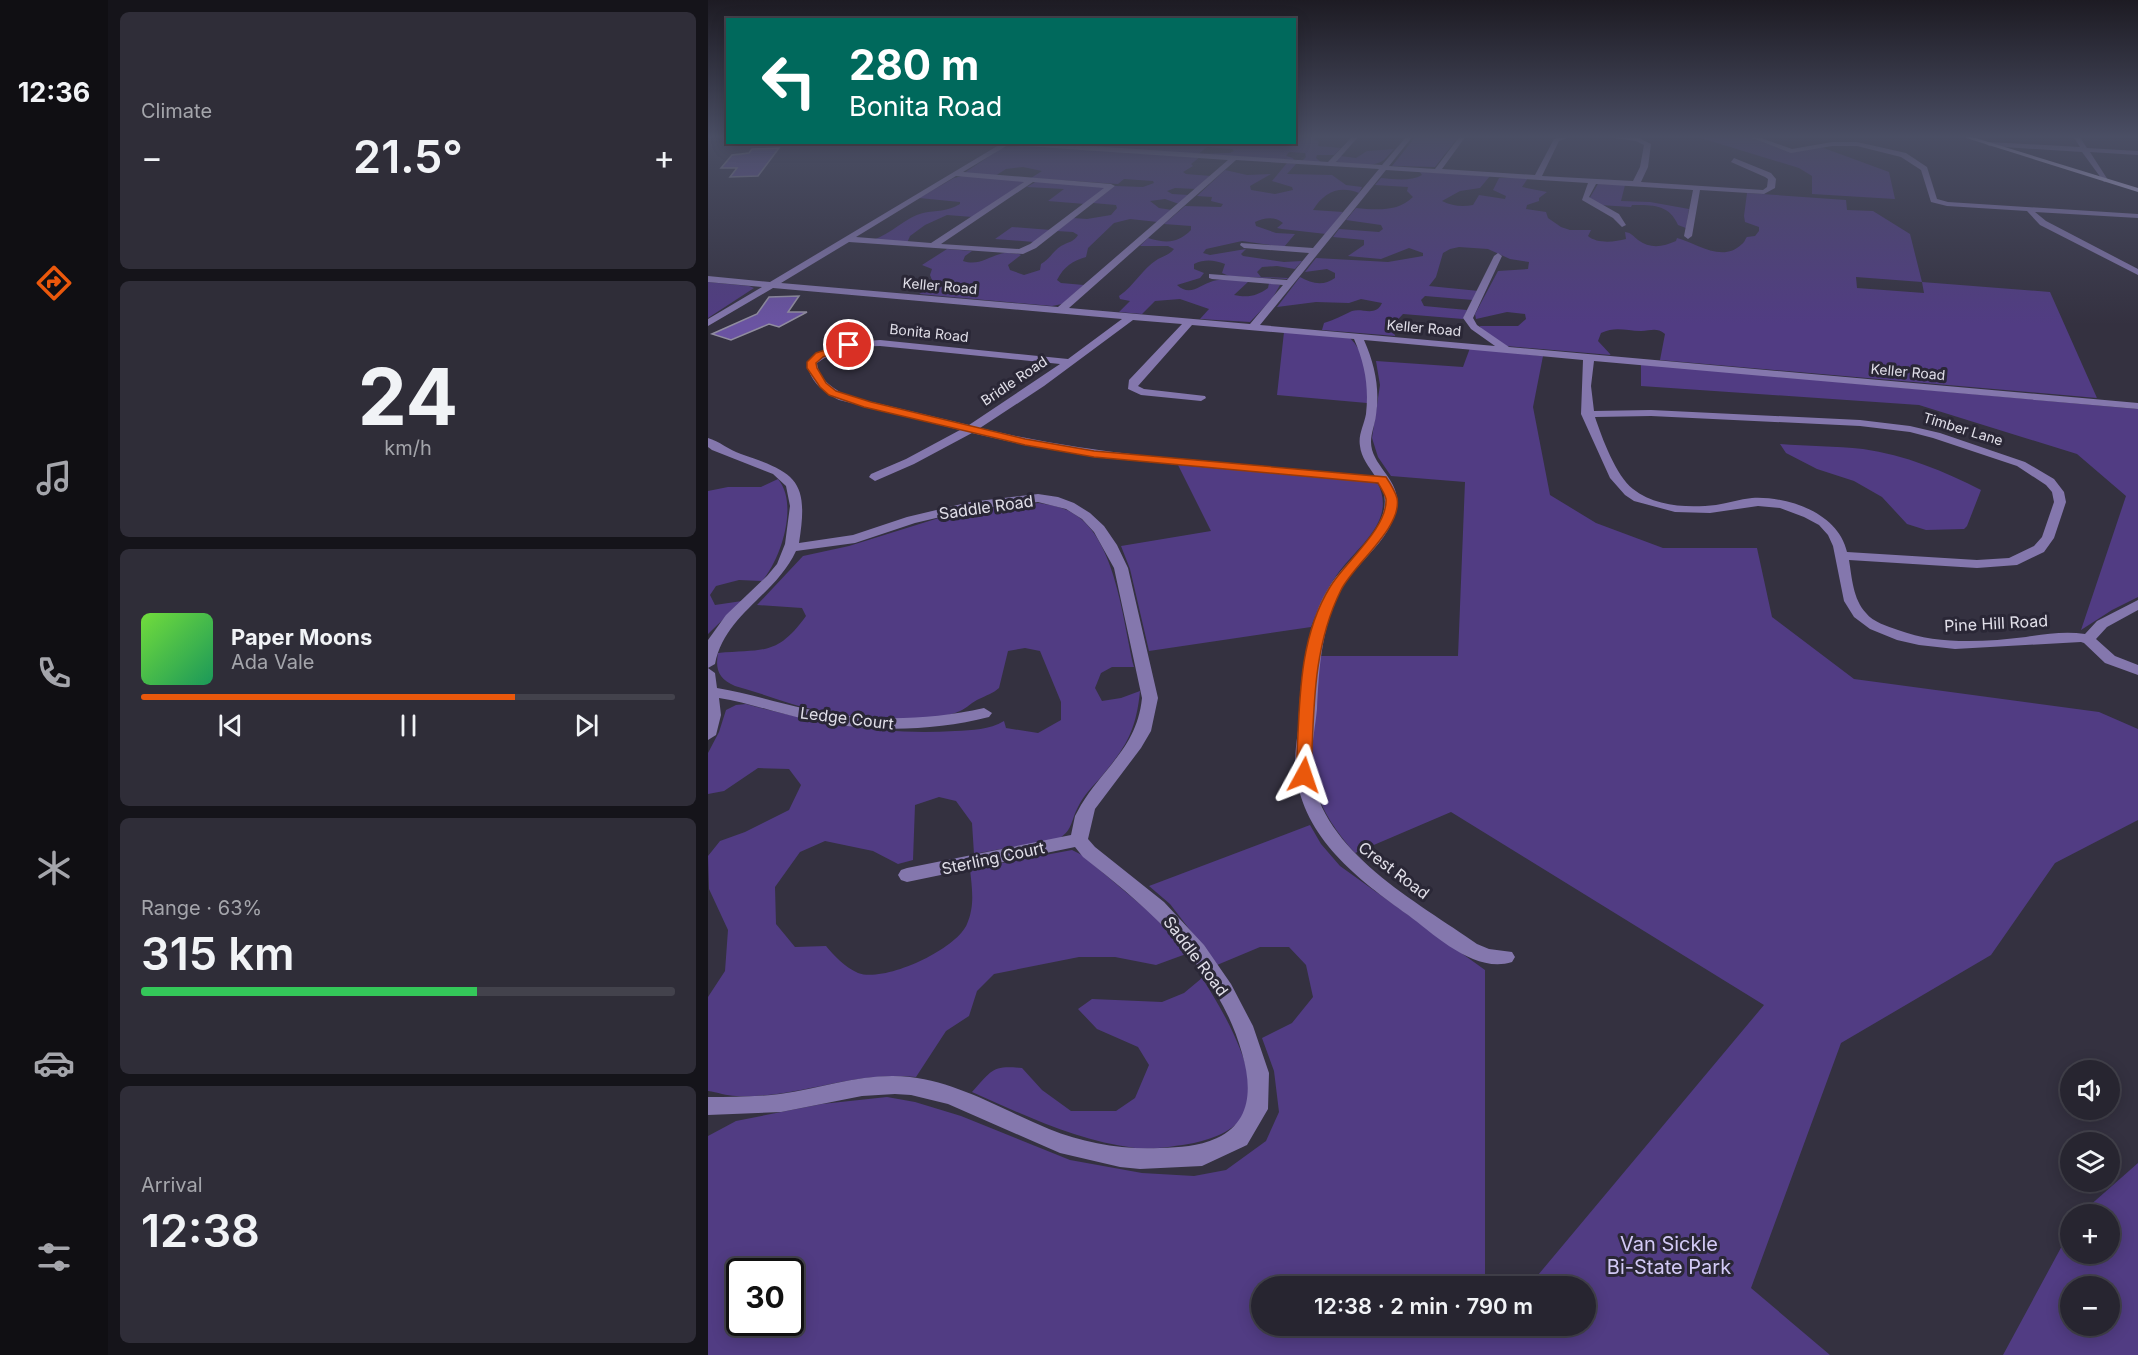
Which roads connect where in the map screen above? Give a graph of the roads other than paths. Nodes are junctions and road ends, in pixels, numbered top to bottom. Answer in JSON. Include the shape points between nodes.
{"nodes":[{"id":1,"x":913,"y":199,"type":"edge"},
{"id":2,"x":1002,"y":199,"type":"edge"},
{"id":3,"x":1094,"y":199,"type":"edge"},
{"id":4,"x":1187,"y":199,"type":"edge"},
{"id":5,"x":1357,"y":199,"type":"edge"},
{"id":6,"x":1587,"y":199,"type":"edge"},
{"id":7,"x":1695,"y":199,"type":"edge"},
{"id":8,"x":1936,"y":199,"type":"edge"},
{"id":9,"x":2029,"y":209,"type":"junction"},
{"id":10,"x":2138,"y":216,"type":"edge"},
{"id":11,"x":1622,"y":225,"type":"dead end"},
{"id":12,"x":1688,"y":236,"type":"dead end"},
{"id":13,"x":846,"y":239,"type":"junction"},
{"id":14,"x":1244,"y":245,"type":"dead end"},
{"id":15,"x":932,"y":246,"type":"junction"},
{"id":16,"x":1315,"y":251,"type":"junction"},
{"id":17,"x":1498,"y":256,"type":"dead end"},
{"id":18,"x":2138,"y":272,"type":"edge"},
{"id":19,"x":1212,"y":276,"type":"dead end"},
{"id":20,"x":708,"y":279,"type":"edge"},
{"id":21,"x":1288,"y":283,"type":"junction"},
{"id":22,"x":770,"y":284,"type":"junction"},
{"id":23,"x":1061,"y":310,"type":"junction"},
{"id":24,"x":1132,"y":316,"type":"junction"},
{"id":25,"x":1190,"y":321,"type":"junction"},
{"id":26,"x":708,"y":323,"type":"edge"},
{"id":27,"x":1254,"y":326,"type":"junction"},
{"id":28,"x":1357,"y":335,"type":"junction"},
{"id":29,"x":1507,"y":350,"type":"junction"},
{"id":30,"x":1589,"y":356,"type":"junction"},
{"id":31,"x":1069,"y":362,"type":"junction"},
{"id":32,"x":1201,"y":398,"type":"dead end"},
{"id":33,"x":2138,"y":406,"type":"edge"},
{"id":34,"x":1587,"y":414,"type":"junction"},
{"id":35,"x":970,"y":429,"type":"junction"},
{"id":36,"x":708,"y":441,"type":"edge"},
{"id":37,"x":875,"y":477,"type":"dead end"},
{"id":38,"x":1383,"y":480,"type":"junction"},
{"id":39,"x":791,"y":548,"type":"junction"},
{"id":40,"x":1843,"y":556,"type":"junction"},
{"id":41,"x":2138,"y":604,"type":"edge"},
{"id":42,"x":2089,"y":639,"type":"junction"},
{"id":43,"x":708,"y":664,"type":"edge"},
{"id":44,"x":2138,"y":670,"type":"edge"},
{"id":45,"x":708,"y":673,"type":"edge"},
{"id":46,"x":712,"y":692,"type":"junction"},
{"id":47,"x":984,"y":713,"type":"dead end"},
{"id":48,"x":708,"y":735,"type":"edge"},
{"id":49,"x":1079,"y":840,"type":"junction"},
{"id":50,"x":907,"y":875,"type":"dead end"},
{"id":51,"x":1505,"y":957,"type":"dead end"},
{"id":52,"x":708,"y":1106,"type":"edge"}],
"edges":[{"from":1,"to":13,"type":"street"},
{"from":2,"to":15,"type":"street"},
{"from":3,"to":15,"type":"street","via":[[1027,250]]},
{"from":4,"to":23,"type":"street"},
{"from":5,"to":16,"type":"street"},
{"from":6,"to":11,"type":"street","via":[[1616,216]]},
{"from":7,"to":12,"type":"street"},
{"from":8,"to":9,"type":"street"},
{"from":9,"to":10,"type":"street"},
{"from":9,"to":18,"type":"street","via":[[2043,223]]},
{"from":13,"to":15,"type":"street"},
{"from":13,"to":22,"type":"street"},
{"from":14,"to":16,"type":"street"},
{"from":16,"to":21,"type":"street"},
{"from":17,"to":29,"type":"street","via":[[1468,318],[1474,327]]},
{"from":19,"to":21,"type":"street"},
{"from":20,"to":22,"type":"street","name":"Keller Road"},
{"from":21,"to":27,"type":"street"},
{"from":22,"to":23,"type":"street","name":"Keller Road"},
{"from":22,"to":26,"type":"street"},
{"from":23,"to":24,"type":"street","name":"Keller Road"},
{"from":24,"to":25,"type":"street","name":"Keller Road"},
{"from":24,"to":31,"type":"street","name":"Bridle Road"},
{"from":25,"to":27,"type":"street","name":"Keller Road"},
{"from":25,"to":32,"type":"street","via":[[1132,387],[1141,392]]},
{"from":27,"to":28,"type":"street","name":"Keller Road"},
{"from":28,"to":29,"type":"street","name":"Keller Road"},
{"from":28,"to":38,"type":"street","name":"Crest Road","via":[[1373,377],[1365,444]]},
{"from":29,"to":30,"type":"street","name":"Keller Road"},
{"from":30,"to":33,"type":"street","name":"Keller Road"},
{"from":30,"to":34,"type":"street","name":"Pine Hill Road"},
{"from":31,"to":35,"type":"street","name":"Bridle Road"},
{"from":31,"to":35,"type":"street","name":"Bonita Road","via":[[879,343],[832,349],[812,362],[823,385],[843,398]]},
{"from":34,"to":40,"type":"street","name":"Pine Hill Road","via":[[1620,484],[1630,494],[1650,503],[1688,509],[1752,502],[1790,507],[1826,524],[1834,532]]},
{"from":34,"to":40,"type":"street","name":"Timber Lane","via":[[1650,413],[1893,427],[1936,435],[2021,464],[2050,482],[2058,492],[2060,502],[2048,538],[2039,549],[2012,562],[1977,564]]},
{"from":35,"to":37,"type":"street","name":"Bridle Road"},
{"from":35,"to":38,"type":"street","name":"Bonita Road","via":[[1094,454]]},
{"from":36,"to":39,"type":"street","via":[[775,470],[791,485],[797,504]]},
{"from":38,"to":51,"type":"street","name":"Crest Road","via":[[1391,498],[1390,512],[1335,588],[1316,635],[1304,775],[1310,800],[1324,831],[1370,877],[1470,949]]},
{"from":39,"to":43,"type":"street","via":[[767,585],[720,629]]},
{"from":39,"to":49,"type":"street","name":"Saddle Road","via":[[855,539],[961,508],[1038,498],[1070,506],[1099,529],[1121,568],[1150,698],[1150,716],[1138,741],[1086,809]]},
{"from":40,"to":42,"type":"street","name":"Pine Hill Road","via":[[1852,600],[1860,615],[1898,636],[1955,644],[2065,636]]},
{"from":41,"to":42,"type":"street","via":[[2102,624]]},
{"from":42,"to":44,"type":"street","via":[[2103,655]]},
{"from":45,"to":46,"type":"street"},
{"from":46,"to":47,"type":"street","name":"Ledge Court","via":[[854,722],[927,724]]},
{"from":46,"to":48,"type":"street","via":[[713,715]]},
{"from":49,"to":50,"type":"street","name":"Sterling Court"},
{"from":49,"to":52,"type":"street","name":"Saddle Road","via":[[1167,916],[1194,947],[1244,1025],[1257,1062],[1261,1090],[1257,1116],[1241,1138],[1215,1153],[1186,1158],[1129,1157],[1061,1144],[985,1109],[912,1086],[878,1085],[781,1102]]}]}
